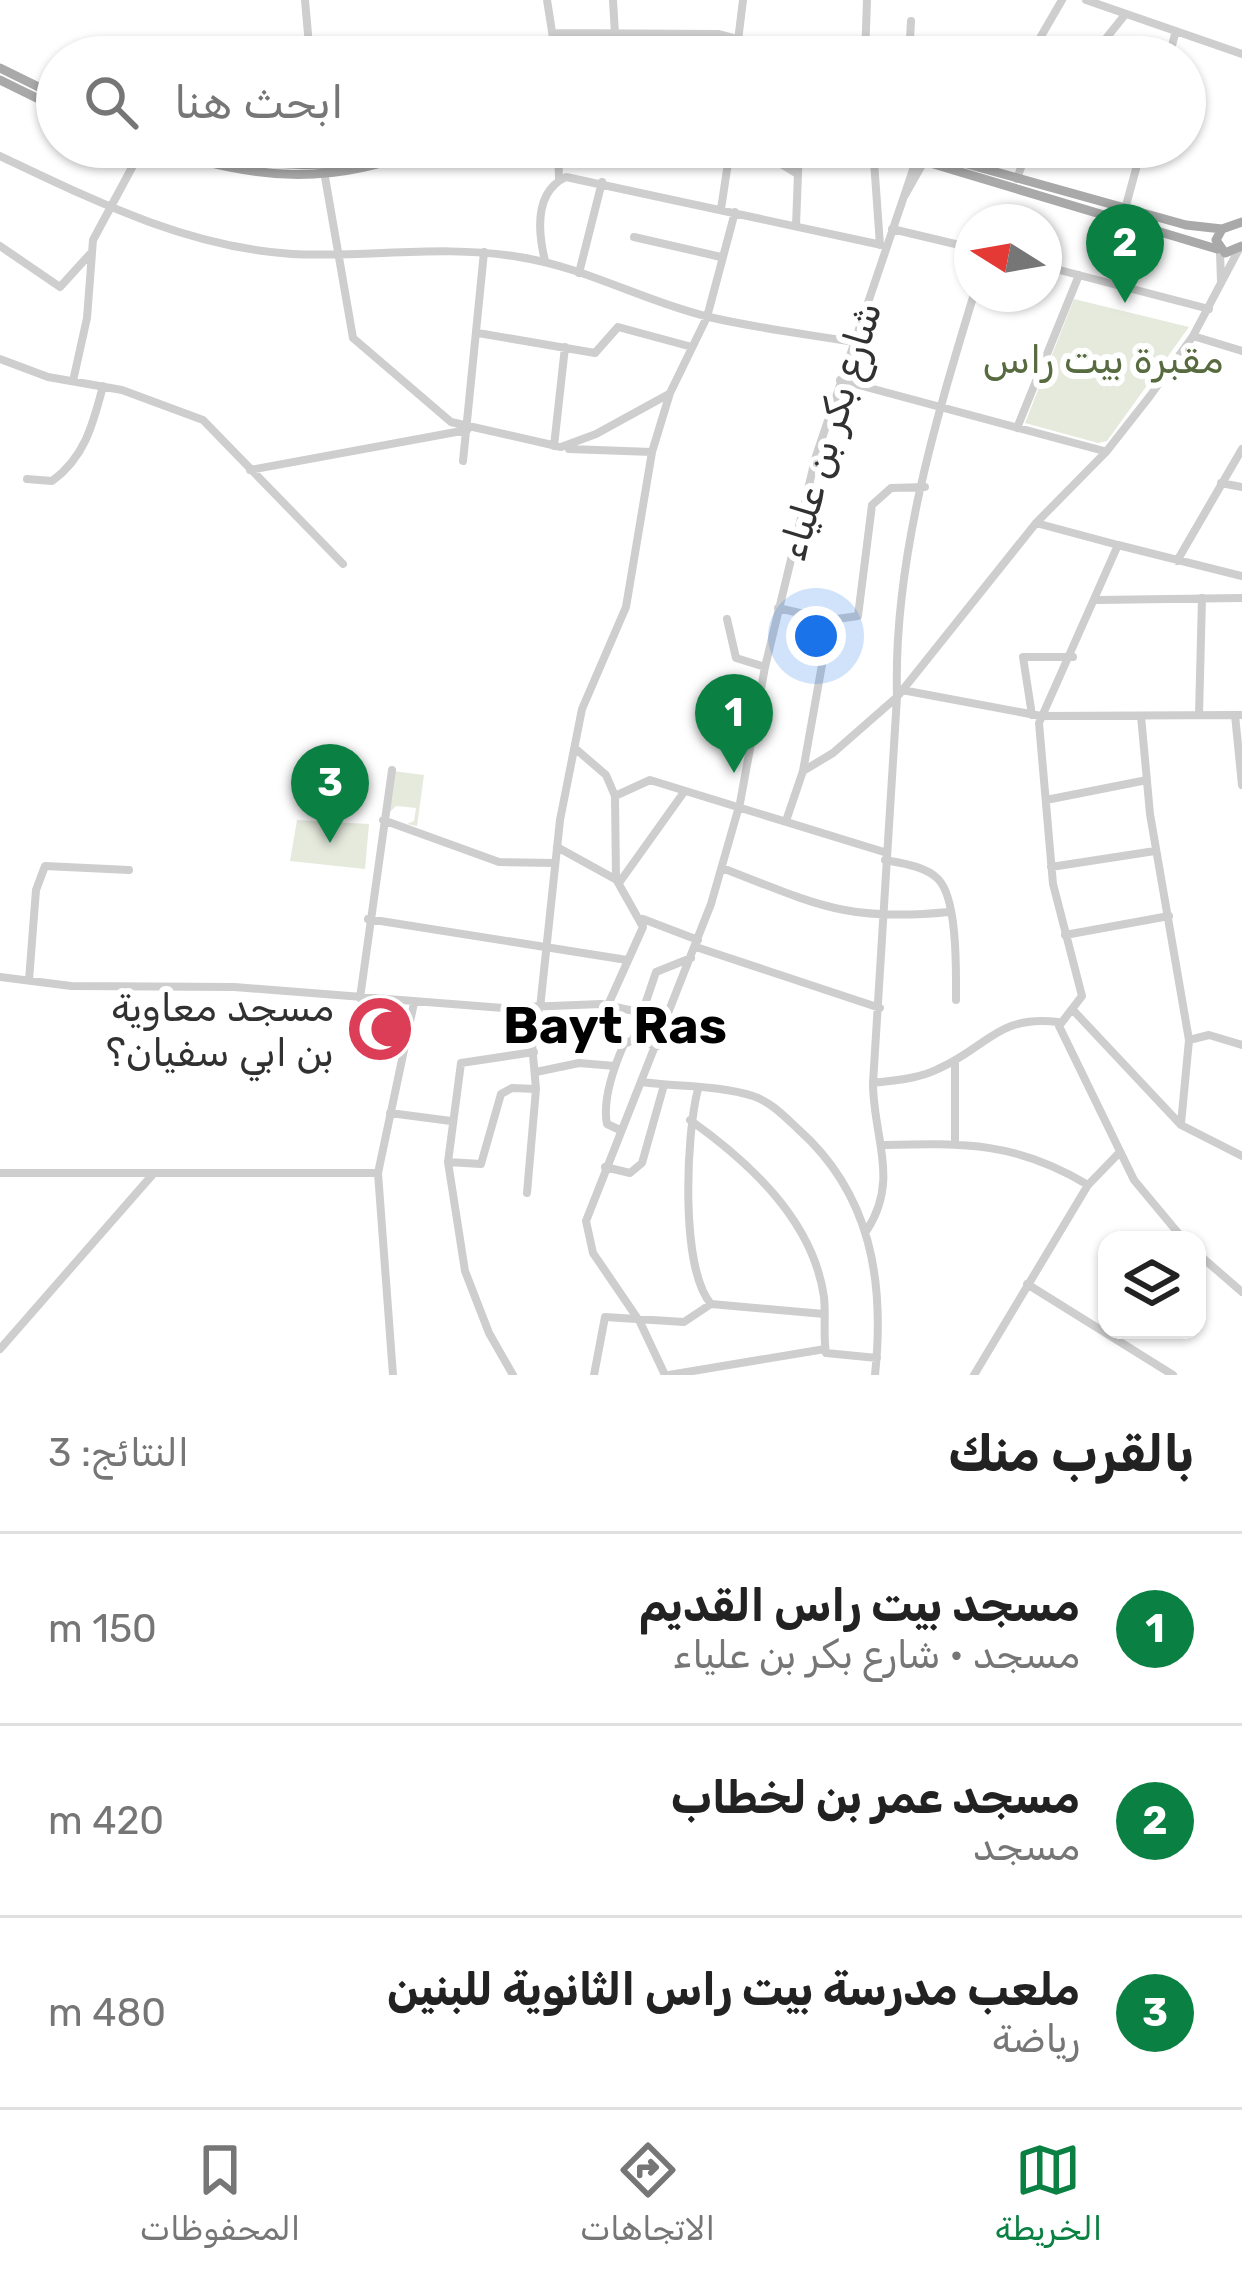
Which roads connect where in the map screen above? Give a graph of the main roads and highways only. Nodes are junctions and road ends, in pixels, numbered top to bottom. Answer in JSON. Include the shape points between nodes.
{"nodes":[{"id":1,"x":0,"y":68,"type":"edge"},
{"id":2,"x":0,"y":80,"type":"edge"},
{"id":3,"x":36,"y":86,"type":"edge"},
{"id":4,"x":36,"y":98,"type":"edge"},
{"id":5,"x":239,"y":168,"type":"edge"},
{"id":6,"x":302,"y":168,"type":"edge"},
{"id":7,"x":337,"y":168,"type":"edge"},
{"id":8,"x":369,"y":168,"type":"edge"},
{"id":9,"x":964,"y":168,"type":"edge"},
{"id":10,"x":980,"y":168,"type":"edge"},
{"id":11,"x":324,"y":172,"type":"junction"},
{"id":12,"x":1242,"y":222,"type":"edge"},
{"id":13,"x":1222,"y":229,"type":"junction"},
{"id":14,"x":1240,"y":248,"type":"edge"},
{"id":15,"x":1219,"y":250,"type":"junction"}],
"edges":[{"from":1,"to":3,"type":"main road"},
{"from":2,"to":4,"type":"main road"},
{"from":5,"to":11,"type":"main road"},
{"from":6,"to":11,"type":"main road"},
{"from":7,"to":11,"type":"main road"},
{"from":8,"to":11,"type":"main road"},
{"from":9,"to":15,"type":"main road"},
{"from":10,"to":13,"type":"main road"},
{"from":12,"to":13,"type":"main road"},
{"from":13,"to":15,"type":"main road"},
{"from":14,"to":15,"type":"main road"}]}
